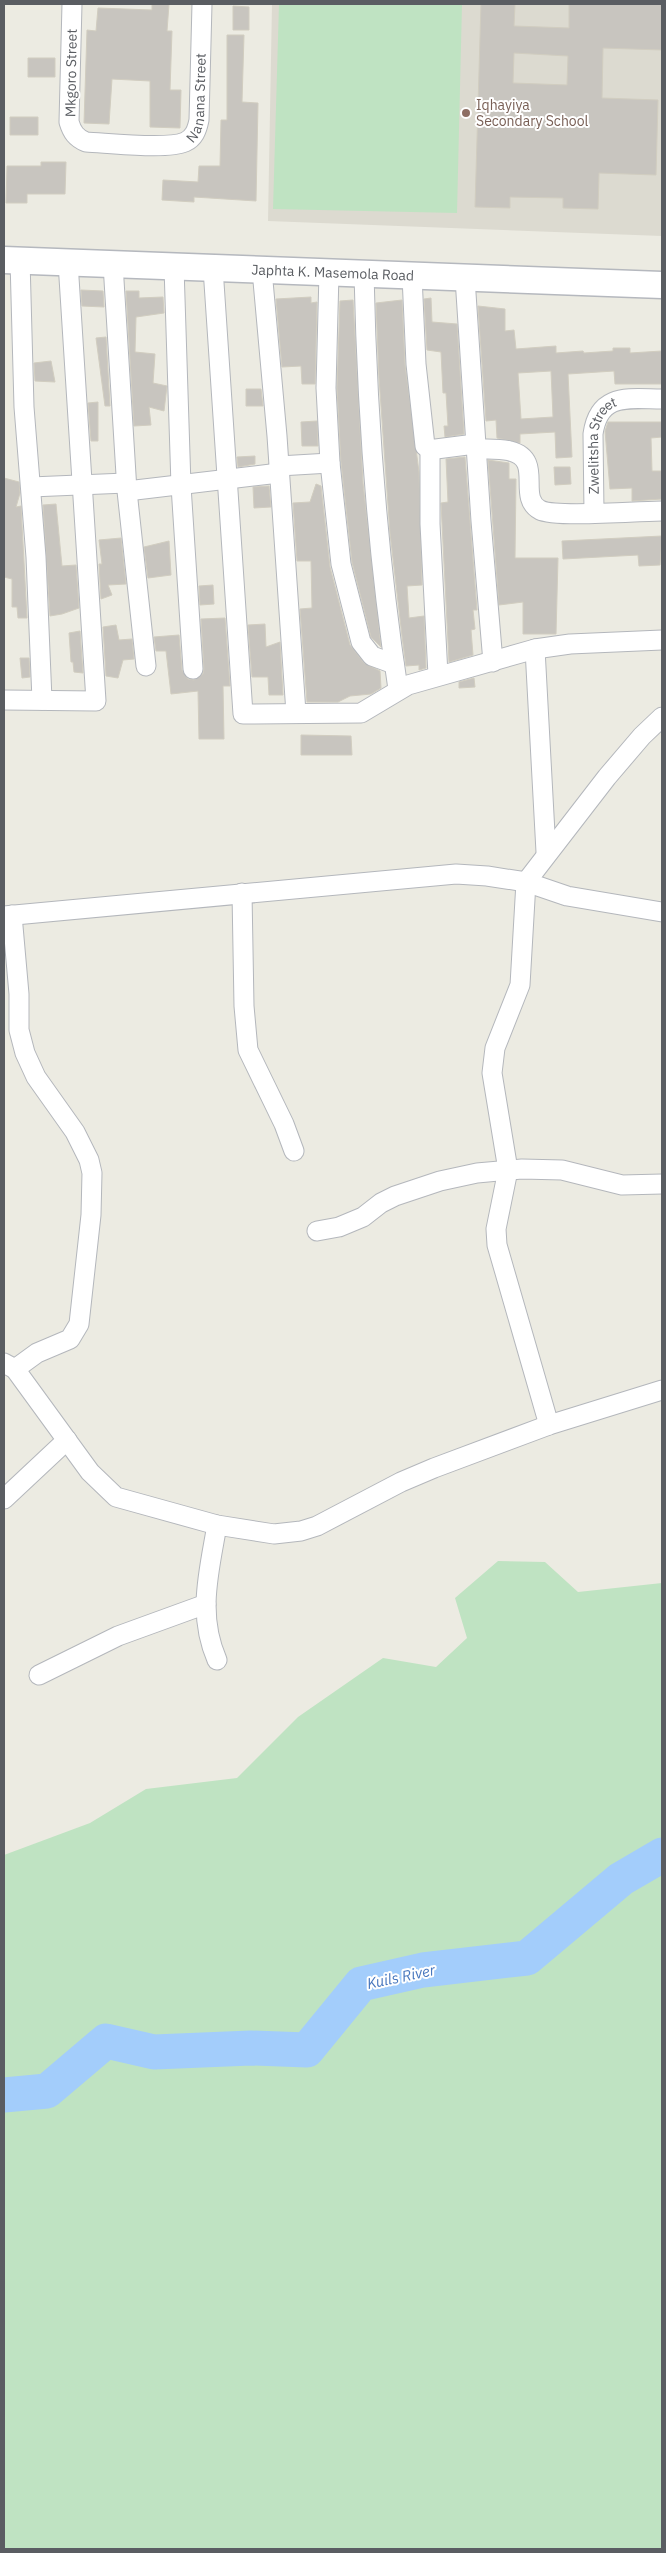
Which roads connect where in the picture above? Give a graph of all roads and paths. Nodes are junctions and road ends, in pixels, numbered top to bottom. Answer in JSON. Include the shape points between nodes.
{"nodes":[{"id":1,"x":72,"y":4,"type":"edge"},
{"id":2,"x":202,"y":4,"type":"edge"},
{"id":3,"x":79,"y":139,"type":"joint"},
{"id":4,"x":12,"y":260,"type":"edge"},
{"id":5,"x":68,"y":262,"type":"junction"},
{"id":6,"x":113,"y":264,"type":"junction"},
{"id":7,"x":174,"y":266,"type":"junction"},
{"id":8,"x":214,"y":268,"type":"junction"},
{"id":9,"x":262,"y":270,"type":"junction"},
{"id":10,"x":329,"y":273,"type":"junction"},
{"id":11,"x":364,"y":274,"type":"junction"},
{"id":12,"x":412,"y":276,"type":"junction"},
{"id":13,"x":465,"y":278,"type":"junction"},
{"id":14,"x":662,"y":285,"type":"edge"},
{"id":15,"x":662,"y":399,"type":"edge"},
{"id":16,"x":475,"y":447,"type":"junction"},
{"id":17,"x":430,"y":449,"type":"junction"},
{"id":18,"x":330,"y":463,"type":"junction"},
{"id":19,"x":279,"y":469,"type":"junction"},
{"id":20,"x":227,"y":480,"type":"junction"},
{"id":21,"x":81,"y":486,"type":"junction"},
{"id":22,"x":181,"y":486,"type":"junction"},
{"id":23,"x":31,"y":487,"type":"junction"},
{"id":24,"x":126,"y":487,"type":"junction"},
{"id":25,"x":662,"y":511,"type":"edge"},
{"id":26,"x":594,"y":512,"type":"junction"},
{"id":27,"x":662,"y":640,"type":"edge"},
{"id":28,"x":535,"y":650,"type":"junction"},
{"id":29,"x":493,"y":662,"type":"junction"},
{"id":30,"x":394,"y":664,"type":"junction"},
{"id":31,"x":146,"y":666,"type":"dead end"},
{"id":32,"x":193,"y":669,"type":"dead end"},
{"id":33,"x":438,"y":675,"type":"junction"},
{"id":34,"x":398,"y":689,"type":"junction"},
{"id":35,"x":4,"y":700,"type":"edge"},
{"id":36,"x":42,"y":700,"type":"junction"},
{"id":37,"x":296,"y":713,"type":"junction"},
{"id":38,"x":662,"y":717,"type":"edge"},
{"id":39,"x":546,"y":852,"type":"junction"},
{"id":40,"x":526,"y":882,"type":"junction"},
{"id":41,"x":242,"y":893,"type":"junction"},
{"id":42,"x":662,"y":912,"type":"edge"},
{"id":43,"x":8,"y":916,"type":"edge"},
{"id":44,"x":294,"y":1151,"type":"dead end"},
{"id":45,"x":508,"y":1170,"type":"junction"},
{"id":46,"x":662,"y":1184,"type":"edge"},
{"id":47,"x":317,"y":1231,"type":"dead end"},
{"id":48,"x":10,"y":1366,"type":"edge"},
{"id":49,"x":662,"y":1390,"type":"edge"},
{"id":50,"x":549,"y":1425,"type":"junction"},
{"id":51,"x":67,"y":1440,"type":"junction"},
{"id":52,"x":4,"y":1498,"type":"edge"},
{"id":53,"x":217,"y":1525,"type":"junction"},
{"id":54,"x":206,"y":1604,"type":"junction"},
{"id":55,"x":216,"y":1660,"type":"dead end"},
{"id":56,"x":39,"y":1675,"type":"dead end"}],
"edges":[{"from":1,"to":3,"type":"street","name":"Mkgoro Street","via":[[69,122]]},
{"from":2,"to":3,"type":"street","name":"Nanana Street","via":[[197,132],[174,145],[86,142]]},
{"from":4,"to":5,"type":"main road","name":"Japhta K. Masemola Road"},
{"from":4,"to":23,"type":"street"},
{"from":5,"to":6,"type":"main road","name":"Japhta K. Masemola Road"},
{"from":5,"to":21,"type":"street"},
{"from":6,"to":7,"type":"main road","name":"Japhta K. Masemola Road"},
{"from":6,"to":24,"type":"street"},
{"from":7,"to":8,"type":"main road","name":"Japhta K. Masemola Road"},
{"from":7,"to":22,"type":"street"},
{"from":8,"to":9,"type":"main road","name":"Japhta K. Masemola Road"},
{"from":8,"to":20,"type":"street"},
{"from":9,"to":10,"type":"main road","name":"Japhta K. Masemola Road"},
{"from":9,"to":19,"type":"street"},
{"from":10,"to":11,"type":"main road","name":"Japhta K. Masemola Road"},
{"from":10,"to":18,"type":"street","via":[[326,353]]},
{"from":11,"to":12,"type":"main road","name":"Japhta K. Masemola Road"},
{"from":11,"to":30,"type":"street","via":[[373,482]]},
{"from":12,"to":13,"type":"main road","name":"Japhta K. Masemola Road"},
{"from":12,"to":17,"type":"street","via":[[416,364],[424,440]]},
{"from":13,"to":14,"type":"main road","name":"Japhta K. Masemola Road"},
{"from":13,"to":16,"type":"street"},
{"from":15,"to":26,"type":"street","name":"Zwelitsha Street","via":[[613,401],[600,412],[594,422],[593,434]]},
{"from":16,"to":17,"type":"street"},
{"from":16,"to":26,"type":"street","via":[[508,450],[523,457],[528,464],[534,505],[541,510],[559,514]]},
{"from":16,"to":29,"type":"street"},
{"from":17,"to":33,"type":"street","via":[[430,524]]},
{"from":18,"to":19,"type":"street"},
{"from":18,"to":30,"type":"street","via":[[341,564],[358,634],[367,651]]},
{"from":19,"to":20,"type":"street"},
{"from":19,"to":37,"type":"street"},
{"from":20,"to":22,"type":"street"},
{"from":20,"to":37,"type":"street","via":[[243,714]]},
{"from":21,"to":23,"type":"street"},
{"from":21,"to":24,"type":"street"},
{"from":21,"to":36,"type":"street","via":[[96,701]]},
{"from":22,"to":24,"type":"street"},
{"from":22,"to":32,"type":"street"},
{"from":23,"to":36,"type":"street"},
{"from":24,"to":31,"type":"street"},
{"from":25,"to":26,"type":"street"},
{"from":27,"to":28,"type":"street","via":[[570,644]]},
{"from":28,"to":29,"type":"street"},
{"from":28,"to":39,"type":"street"},
{"from":29,"to":33,"type":"street"},
{"from":30,"to":34,"type":"street"},
{"from":33,"to":34,"type":"street"},
{"from":34,"to":37,"type":"street","via":[[361,712]]},
{"from":35,"to":36,"type":"street"},
{"from":38,"to":39,"type":"street","via":[[630,750]]},
{"from":39,"to":40,"type":"street"},
{"from":40,"to":41,"type":"street","via":[[456,874]]},
{"from":40,"to":42,"type":"street","via":[[567,896]]},
{"from":40,"to":45,"type":"street","via":[[520,985],[495,1048],[492,1073]]},
{"from":41,"to":43,"type":"street"},
{"from":41,"to":44,"type":"street","via":[[248,1050]]},
{"from":43,"to":48,"type":"street","via":[[19,994],[19,1030],[25,1052],[36,1077],[75,1132],[90,1160],[92,1173],[91,1215],[79,1324],[70,1339]]},
{"from":45,"to":46,"type":"street","via":[[562,1170],[622,1185]]},
{"from":45,"to":47,"type":"street","via":[[440,1181],[395,1196],[353,1222]]},
{"from":45,"to":50,"type":"street","via":[[496,1229],[497,1245]]},
{"from":48,"to":51,"type":"street"},
{"from":49,"to":50,"type":"street"},
{"from":50,"to":53,"type":"street","via":[[401,1482],[342,1514],[301,1531],[274,1534]]},
{"from":51,"to":52,"type":"street"},
{"from":51,"to":53,"type":"street","via":[[90,1472],[116,1497]]},
{"from":53,"to":54,"type":"street"},
{"from":54,"to":55,"type":"street","via":[[206,1630]]},
{"from":54,"to":56,"type":"street","via":[[118,1636]]}]}
